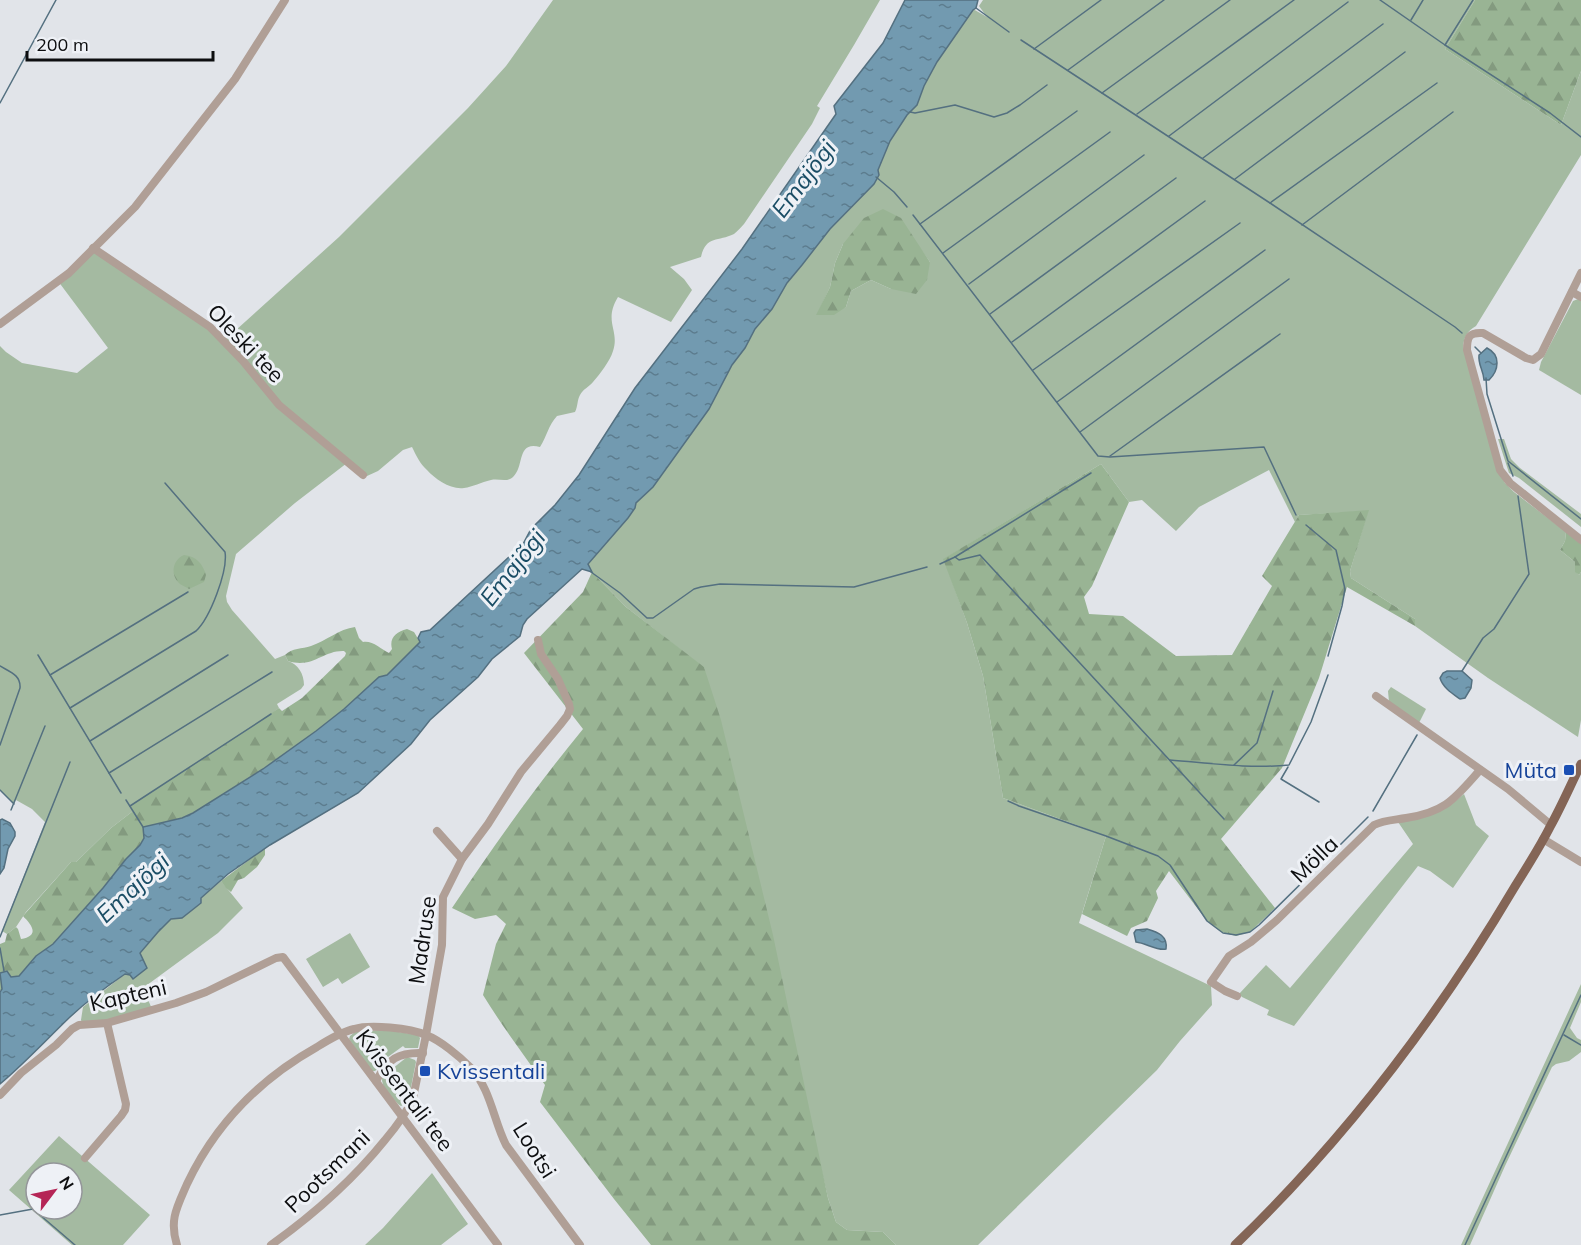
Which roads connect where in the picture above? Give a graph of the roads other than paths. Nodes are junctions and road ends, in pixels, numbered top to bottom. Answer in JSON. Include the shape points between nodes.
{"nodes":[{"id":1,"x":285,"y":0,"type":"edge"},
{"id":2,"x":93,"y":248,"type":"junction"},
{"id":3,"x":1581,"y":273,"type":"edge"},
{"id":4,"x":1572,"y":292,"type":"junction"},
{"id":5,"x":1581,"y":297,"type":"edge"},
{"id":6,"x":0,"y":324,"type":"edge"},
{"id":7,"x":363,"y":475,"type":"dead end"},
{"id":8,"x":1581,"y":540,"type":"edge"},
{"id":9,"x":538,"y":640,"type":"dead end"},
{"id":10,"x":1376,"y":696,"type":"dead end"},
{"id":11,"x":1581,"y":762,"type":"edge"},
{"id":12,"x":1480,"y":770,"type":"junction"},
{"id":13,"x":1551,"y":825,"type":"junction"},
{"id":14,"x":436,"y":831,"type":"dead end"},
{"id":15,"x":1543,"y":839,"type":"junction"},
{"id":16,"x":462,"y":859,"type":"junction"},
{"id":17,"x":1581,"y":862,"type":"edge"},
{"id":18,"x":283,"y":957,"type":"joint"},
{"id":19,"x":1237,"y":996,"type":"dead end"},
{"id":20,"x":107,"y":1023,"type":"junction"},
{"id":21,"x":340,"y":1034,"type":"junction"},
{"id":22,"x":426,"y":1035,"type":"junction"},
{"id":23,"x":423,"y":1053,"type":"junction"},
{"id":24,"x":376,"y":1081,"type":"junction"},
{"id":25,"x":0,"y":1095,"type":"edge"},
{"id":26,"x":403,"y":1118,"type":"junction"},
{"id":27,"x":85,"y":1158,"type":"dead end"},
{"id":28,"x":177,"y":1245,"type":"edge"},
{"id":29,"x":271,"y":1245,"type":"edge"},
{"id":30,"x":498,"y":1245,"type":"edge"},
{"id":31,"x":580,"y":1245,"type":"edge"},
{"id":32,"x":1236,"y":1245,"type":"edge"}],
"edges":[{"from":1,"to":2,"type":"street","via":[[228,88],[135,207]]},
{"from":2,"to":6,"type":"street","via":[[69,273]]},
{"from":2,"to":7,"type":"street","name":"Oleski tee","via":[[210,327],[279,405]]},
{"from":3,"to":4,"type":"street"},
{"from":4,"to":5,"type":"street"},
{"from":4,"to":8,"type":"street","via":[[1541,354],[1533,360],[1483,333],[1470,335],[1467,350],[1500,470],[1510,483]]},
{"from":9,"to":16,"type":"street","name":"Madruse","via":[[541,654],[558,679],[570,709]]},
{"from":10,"to":12,"type":"street"},
{"from":11,"to":13,"type":"main road"},
{"from":12,"to":13,"type":"street"},
{"from":12,"to":19,"type":"street","name":"Mölla","via":[[1443,807],[1374,825],[1277,920],[1229,956],[1211,982]]},
{"from":13,"to":15,"type":"main road"},
{"from":14,"to":16,"type":"street"},
{"from":15,"to":17,"type":"street"},
{"from":15,"to":32,"type":"main road","via":[[1482,943],[1436,1010],[1331,1143]]},
{"from":16,"to":22,"type":"street","name":"Madruse","via":[[443,897],[442,945]]},
{"from":18,"to":20,"type":"street","name":"Kapteni","via":[[206,992]]},
{"from":18,"to":21,"type":"street","name":"Kvissentali tee"},
{"from":20,"to":25,"type":"street","name":"Kapteni","via":[[72,1029]]},
{"from":20,"to":27,"type":"street","via":[[126,1104],[121,1116]]},
{"from":21,"to":22,"type":"street","name":"Lootsi","via":[[370,1026]]},
{"from":21,"to":24,"type":"street","name":"Kvissentali tee"},
{"from":21,"to":28,"type":"street","via":[[285,1067],[230,1117],[195,1168],[183,1194],[174,1216]]},
{"from":22,"to":23,"type":"street","name":"Madruse"},
{"from":22,"to":31,"type":"street","name":"Lootsi","via":[[453,1052],[481,1081],[506,1145]]},
{"from":23,"to":24,"type":"street","via":[[400,1055]]},
{"from":23,"to":26,"type":"street","name":"Madruse","via":[[413,1098]]},
{"from":24,"to":26,"type":"street","name":"Kvissentali tee"},
{"from":26,"to":29,"type":"street","name":"Pootsmani","via":[[347,1182]]},
{"from":26,"to":30,"type":"street","name":"Kvissentali tee"}]}
